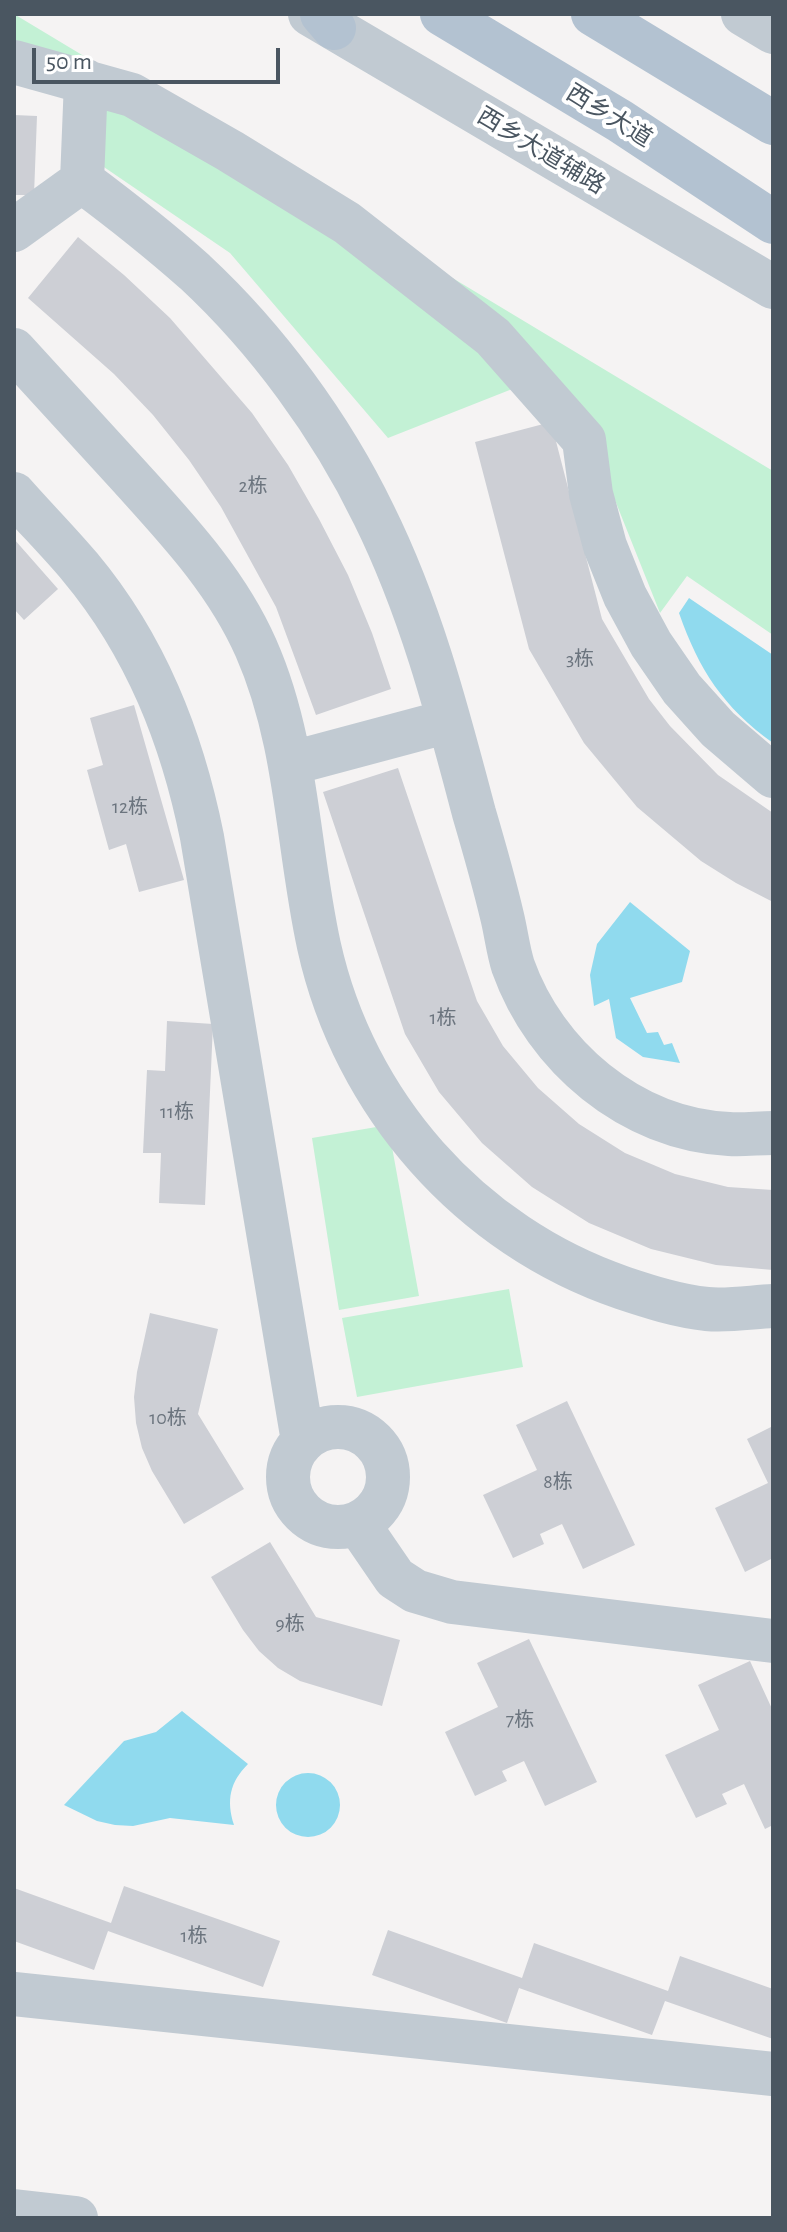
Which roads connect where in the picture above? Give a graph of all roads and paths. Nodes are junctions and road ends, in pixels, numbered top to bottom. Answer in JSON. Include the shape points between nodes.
{"nodes":[{"id":1,"x":442,"y":14,"type":"edge"},
{"id":2,"x":593,"y":14,"type":"edge"},
{"id":3,"x":743,"y":14,"type":"edge"},
{"id":4,"x":322,"y":19,"type":"edge"},
{"id":5,"x":773,"y":32,"type":"edge"},
{"id":6,"x":14,"y":62,"type":"edge"},
{"id":7,"x":86,"y":81,"type":"junction"},
{"id":8,"x":773,"y":123,"type":"edge"},
{"id":9,"x":82,"y":181,"type":"junction"},
{"id":10,"x":773,"y":222,"type":"edge"},
{"id":11,"x":14,"y":230,"type":"edge"},
{"id":12,"x":773,"y":287,"type":"edge"},
{"id":13,"x":14,"y":350,"type":"edge"},
{"id":14,"x":14,"y":494,"type":"edge"},
{"id":15,"x":449,"y":721,"type":"junction"},
{"id":16,"x":292,"y":763,"type":"junction"},
{"id":17,"x":773,"y":776,"type":"edge"},
{"id":18,"x":773,"y":1133,"type":"edge"},
{"id":19,"x":773,"y":1306,"type":"edge"},
{"id":20,"x":303,"y":1441,"type":"junction"},
{"id":21,"x":358,"y":1524,"type":"junction"},
{"id":22,"x":773,"y":1641,"type":"edge"},
{"id":23,"x":14,"y":1994,"type":"edge"},
{"id":24,"x":773,"y":2074,"type":"edge"},
{"id":25,"x":14,"y":2211,"type":"edge"},
{"id":26,"x":76,"y":2218,"type":"edge"}],
"edges":[{"from":1,"to":10,"type":"main road","name":"西乡大道","via":[[620,121]]},
{"from":2,"to":8,"type":"main road"},
{"from":3,"to":5,"type":"street"},
{"from":4,"to":12,"type":"street","name":"西乡大道辅路"},
{"from":6,"to":7,"type":"street"},
{"from":7,"to":9,"type":"street"},
{"from":7,"to":17,"type":"street","via":[[132,95],[347,223],[493,337],[584,440],[605,546],[651,644],[718,729]]},
{"from":9,"to":11,"type":"street"},
{"from":9,"to":15,"type":"street","via":[[142,226],[218,296],[295,386],[373,512],[430,650]]},
{"from":13,"to":16,"type":"street","via":[[189,542],[226,591],[272,689]]},
{"from":14,"to":20,"type":"street","via":[[110,607],[148,671],[178,740],[202,837]]},
{"from":15,"to":16,"type":"street"},
{"from":15,"to":18,"type":"street","via":[[512,963],[531,1008],[559,1048],[594,1082],[635,1108],[680,1126],[727,1134]]},
{"from":16,"to":19,"type":"street","via":[[319,945],[334,1000],[383,1102],[417,1148],[500,1225],[599,1280],[708,1309]]},
{"from":20,"to":21,"type":"street","via":[[288,1475],[295,1503],[307,1517],[330,1527]]},
{"from":20,"to":21,"type":"street","via":[[317,1432],[349,1429],[378,1447],[388,1487],[373,1514]]},
{"from":21,"to":22,"type":"street","via":[[395,1578],[415,1591],[452,1602]]},
{"from":23,"to":24,"type":"street"},
{"from":25,"to":26,"type":"street"}]}
